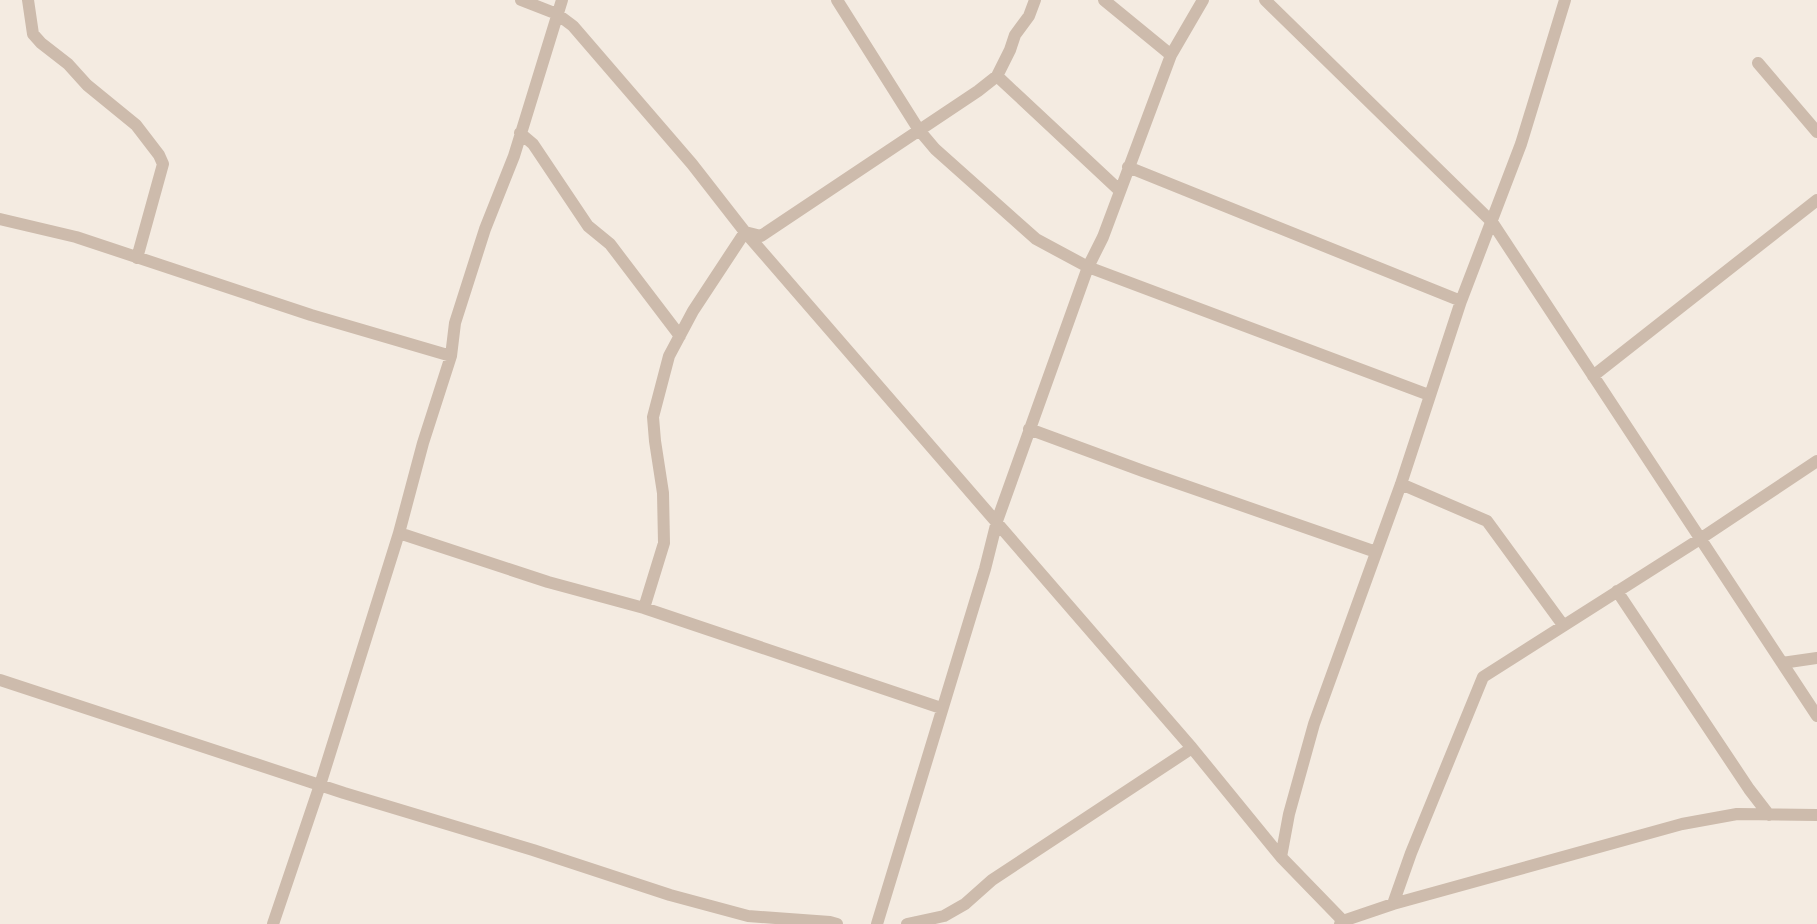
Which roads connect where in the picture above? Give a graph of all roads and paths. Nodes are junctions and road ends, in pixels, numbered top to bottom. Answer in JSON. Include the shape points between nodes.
{"nodes":[{"id":1,"x":28,"y":0,"type":"edge"},
{"id":2,"x":521,"y":0,"type":"edge"},
{"id":3,"x":562,"y":0,"type":"edge"},
{"id":4,"x":837,"y":0,"type":"edge"},
{"id":5,"x":1035,"y":0,"type":"edge"},
{"id":6,"x":1104,"y":0,"type":"edge"},
{"id":7,"x":1203,"y":0,"type":"edge"},
{"id":8,"x":1265,"y":0,"type":"edge"},
{"id":9,"x":1565,"y":0,"type":"edge"},
{"id":10,"x":557,"y":14,"type":"junction"},
{"id":11,"x":1171,"y":55,"type":"junction"},
{"id":12,"x":1758,"y":63,"type":"dead end"},
{"id":13,"x":997,"y":76,"type":"junction"},
{"id":14,"x":919,"y":130,"type":"junction"},
{"id":15,"x":1817,"y":132,"type":"edge"},
{"id":16,"x":520,"y":133,"type":"junction"},
{"id":17,"x":1128,"y":167,"type":"junction"},
{"id":18,"x":1119,"y":190,"type":"junction"},
{"id":19,"x":1817,"y":200,"type":"edge"},
{"id":20,"x":0,"y":219,"type":"edge"},
{"id":21,"x":1492,"y":222,"type":"junction"},
{"id":22,"x":745,"y":232,"type":"junction"},
{"id":23,"x":137,"y":258,"type":"junction"},
{"id":24,"x":1088,"y":267,"type":"junction"},
{"id":25,"x":1461,"y":301,"type":"junction"},
{"id":26,"x":680,"y":336,"type":"junction"},
{"id":27,"x":451,"y":356,"type":"junction"},
{"id":28,"x":1593,"y":376,"type":"junction"},
{"id":29,"x":1429,"y":395,"type":"junction"},
{"id":30,"x":1029,"y":429,"type":"junction"},
{"id":31,"x":1817,"y":461,"type":"edge"},
{"id":32,"x":1401,"y":484,"type":"junction"},
{"id":33,"x":997,"y":522,"type":"junction"},
{"id":34,"x":398,"y":533,"type":"junction"},
{"id":35,"x":1700,"y":538,"type":"junction"},
{"id":36,"x":1376,"y":552,"type":"junction"},
{"id":37,"x":1617,"y":591,"type":"junction"},
{"id":38,"x":644,"y":608,"type":"junction"},
{"id":39,"x":1563,"y":625,"type":"junction"},
{"id":40,"x":1817,"y":658,"type":"edge"},
{"id":41,"x":1782,"y":663,"type":"junction"},
{"id":42,"x":0,"y":680,"type":"edge"},
{"id":43,"x":942,"y":708,"type":"junction"},
{"id":44,"x":1817,"y":716,"type":"edge"},
{"id":45,"x":1192,"y":748,"type":"junction"},
{"id":46,"x":320,"y":785,"type":"junction"},
{"id":47,"x":1769,"y":814,"type":"junction"},
{"id":48,"x":1817,"y":815,"type":"edge"},
{"id":49,"x":1281,"y":856,"type":"junction"},
{"id":50,"x":1393,"y":904,"type":"junction"},
{"id":51,"x":1343,"y":923,"type":"edge"},
{"id":52,"x":273,"y":924,"type":"edge"},
{"id":53,"x":837,"y":924,"type":"edge"},
{"id":54,"x":878,"y":924,"type":"edge"},
{"id":55,"x":907,"y":924,"type":"edge"}],
"edges":[{"from":1,"to":23,"type":"street","via":[[33,34],[136,125],[163,164]]},
{"from":2,"to":10,"type":"street"},
{"from":3,"to":10,"type":"street"},
{"from":4,"to":14,"type":"street"},
{"from":5,"to":13,"type":"street"},
{"from":6,"to":11,"type":"street"},
{"from":7,"to":11,"type":"street"},
{"from":8,"to":21,"type":"street"},
{"from":9,"to":21,"type":"street","via":[[1521,144]]},
{"from":10,"to":16,"type":"street"},
{"from":10,"to":22,"type":"street","via":[[573,26],[692,164]]},
{"from":11,"to":17,"type":"street"},
{"from":12,"to":15,"type":"street"},
{"from":13,"to":14,"type":"street"},
{"from":13,"to":18,"type":"street"},
{"from":14,"to":22,"type":"street","via":[[762,236]]},
{"from":14,"to":24,"type":"street","via":[[935,149],[1036,239]]},
{"from":16,"to":26,"type":"street","via":[[533,144],[588,226],[610,244]]},
{"from":16,"to":27,"type":"street","via":[[455,324]]},
{"from":17,"to":18,"type":"street"},
{"from":17,"to":25,"type":"street"},
{"from":18,"to":24,"type":"street"},
{"from":19,"to":28,"type":"street"},
{"from":20,"to":23,"type":"street","via":[[76,237]]},
{"from":21,"to":25,"type":"street"},
{"from":21,"to":28,"type":"street"},
{"from":22,"to":26,"type":"street"},
{"from":22,"to":33,"type":"street"},
{"from":23,"to":27,"type":"street","via":[[311,315]]},
{"from":24,"to":29,"type":"street"},
{"from":24,"to":30,"type":"street"},
{"from":25,"to":29,"type":"street"},
{"from":26,"to":38,"type":"street","via":[[669,356],[653,418],[663,493],[664,542]]},
{"from":27,"to":34,"type":"street"},
{"from":28,"to":35,"type":"street"},
{"from":29,"to":32,"type":"street"},
{"from":30,"to":33,"type":"street"},
{"from":30,"to":36,"type":"street"},
{"from":31,"to":35,"type":"street"},
{"from":32,"to":36,"type":"street"},
{"from":32,"to":39,"type":"street","via":[[1487,521]]},
{"from":33,"to":43,"type":"street"},
{"from":33,"to":45,"type":"street"},
{"from":34,"to":38,"type":"street","via":[[548,582]]},
{"from":34,"to":46,"type":"street"},
{"from":35,"to":37,"type":"street"},
{"from":35,"to":41,"type":"street"},
{"from":36,"to":49,"type":"street","via":[[1314,724]]},
{"from":37,"to":39,"type":"street"},
{"from":37,"to":47,"type":"street"},
{"from":38,"to":43,"type":"street"},
{"from":39,"to":50,"type":"street","via":[[1483,677],[1414,844]]},
{"from":40,"to":41,"type":"street"},
{"from":41,"to":44,"type":"street"},
{"from":42,"to":46,"type":"street"},
{"from":43,"to":54,"type":"street"},
{"from":45,"to":49,"type":"street"},
{"from":45,"to":55,"type":"street","via":[[992,880],[965,904],[944,916]]},
{"from":46,"to":52,"type":"street"},
{"from":46,"to":53,"type":"street","via":[[717,908],[748,916]]},
{"from":47,"to":48,"type":"street"},
{"from":47,"to":50,"type":"street","via":[[1737,814],[1682,824]]},
{"from":49,"to":51,"type":"street"},
{"from":50,"to":51,"type":"street"}]}
